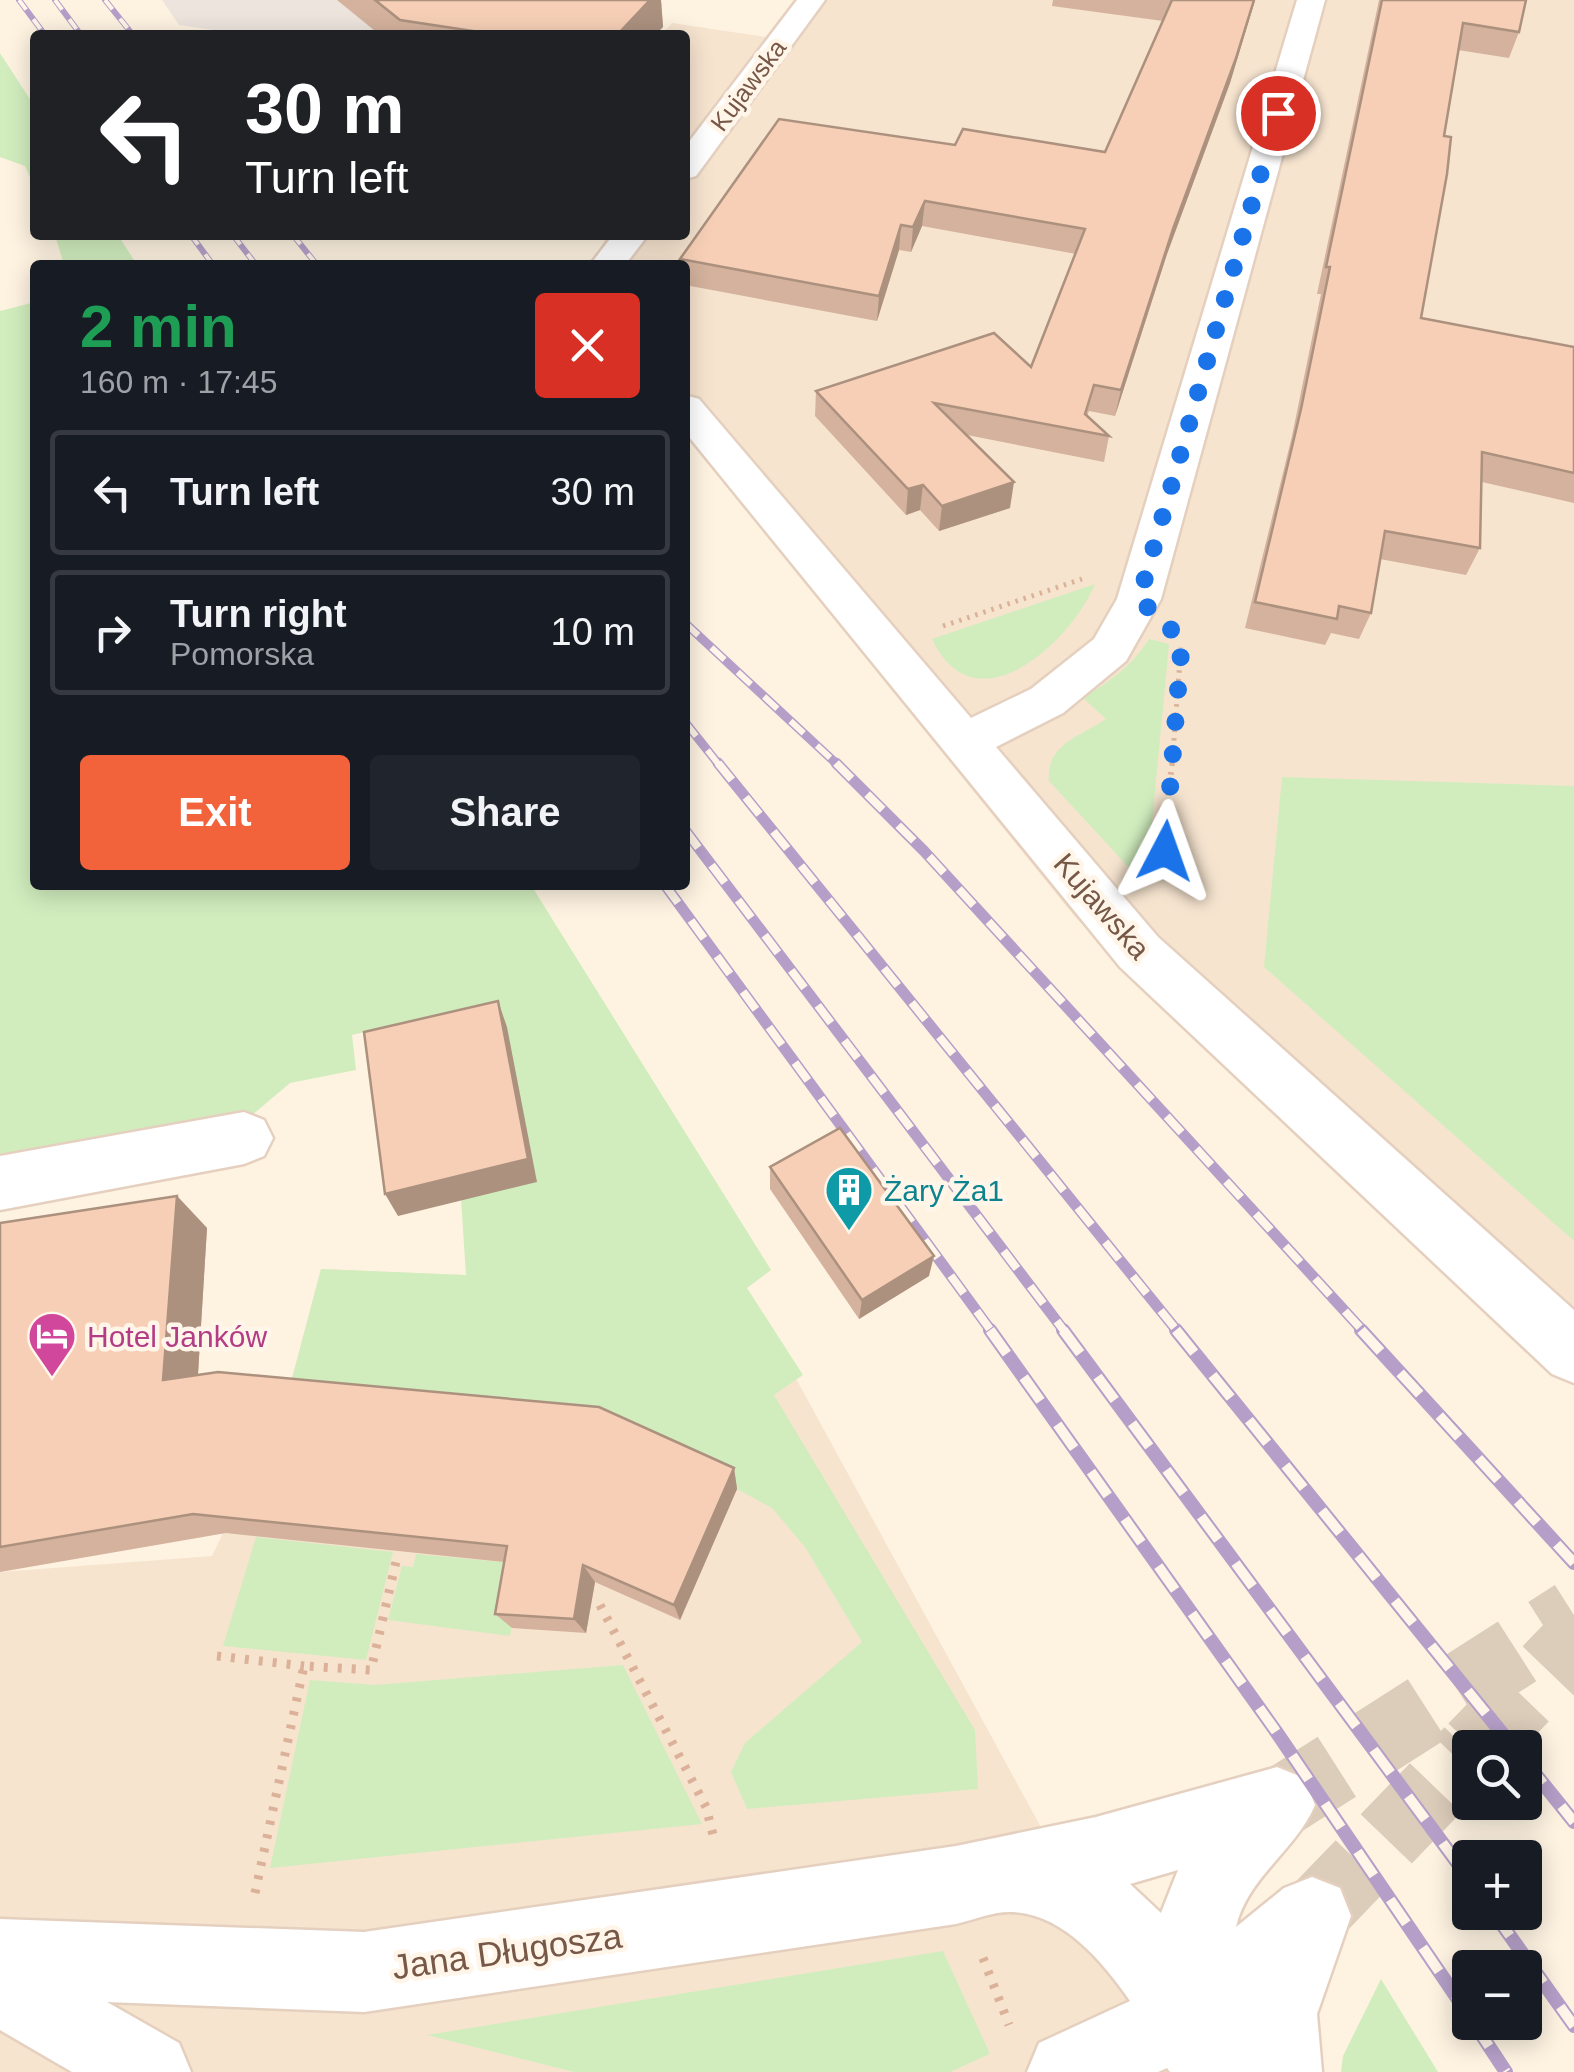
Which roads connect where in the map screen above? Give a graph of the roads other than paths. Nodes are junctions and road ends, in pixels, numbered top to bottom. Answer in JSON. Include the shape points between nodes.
{"nodes":[{"id":1,"x":811,"y":0,"type":"edge"},
{"id":2,"x":1312,"y":0,"type":"edge"},
{"id":3,"x":690,"y":162,"type":"edge"},
{"id":4,"x":626,"y":240,"type":"edge"},
{"id":5,"x":611,"y":260,"type":"edge"},
{"id":6,"x":690,"y":413,"type":"edge"},
{"id":7,"x":965,"y":742,"type":"junction"},
{"id":8,"x":244,"y":1138,"type":"dead end"},
{"id":9,"x":0,"y":1184,"type":"edge"},
{"id":10,"x":1574,"y":1352,"type":"edge"},
{"id":11,"x":1010,"y":1873,"type":"junction"},
{"id":12,"x":0,"y":1958,"type":"edge"},
{"id":13,"x":0,"y":1985,"type":"edge"},
{"id":14,"x":1200,"y":2045,"type":"edge"},
{"id":15,"x":150,"y":2072,"type":"edge"},
{"id":16,"x":1068,"y":2072,"type":"edge"},
{"id":17,"x":1281,"y":2072,"type":"edge"}],
"edges":[{"from":1,"to":3,"type":"street","name":"Kujawska"},
{"from":2,"to":7,"type":"street","via":[[1139,599],[1098,660],[1047,701]]},
{"from":4,"to":5,"type":"street"},
{"from":6,"to":7,"type":"street","name":"Kujawska"},
{"from":7,"to":10,"type":"street","name":"Kujawska","via":[[1139,952]]},
{"from":8,"to":9,"type":"street"},
{"from":11,"to":12,"type":"street","name":"Jana Długosza","via":[[364,1972]]},
{"from":11,"to":14,"type":"street","name":"Jana Długosza","via":[[1078,1895],[1116,1921]]},
{"from":11,"to":14,"type":"street","name":"Jana Długosza","via":[[1277,1805],[1208,1891],[1193,1940]]},
{"from":13,"to":15,"type":"street"},
{"from":14,"to":16,"type":"street"},
{"from":14,"to":17,"type":"street","via":[[1312,1916],[1277,2014]]}]}
